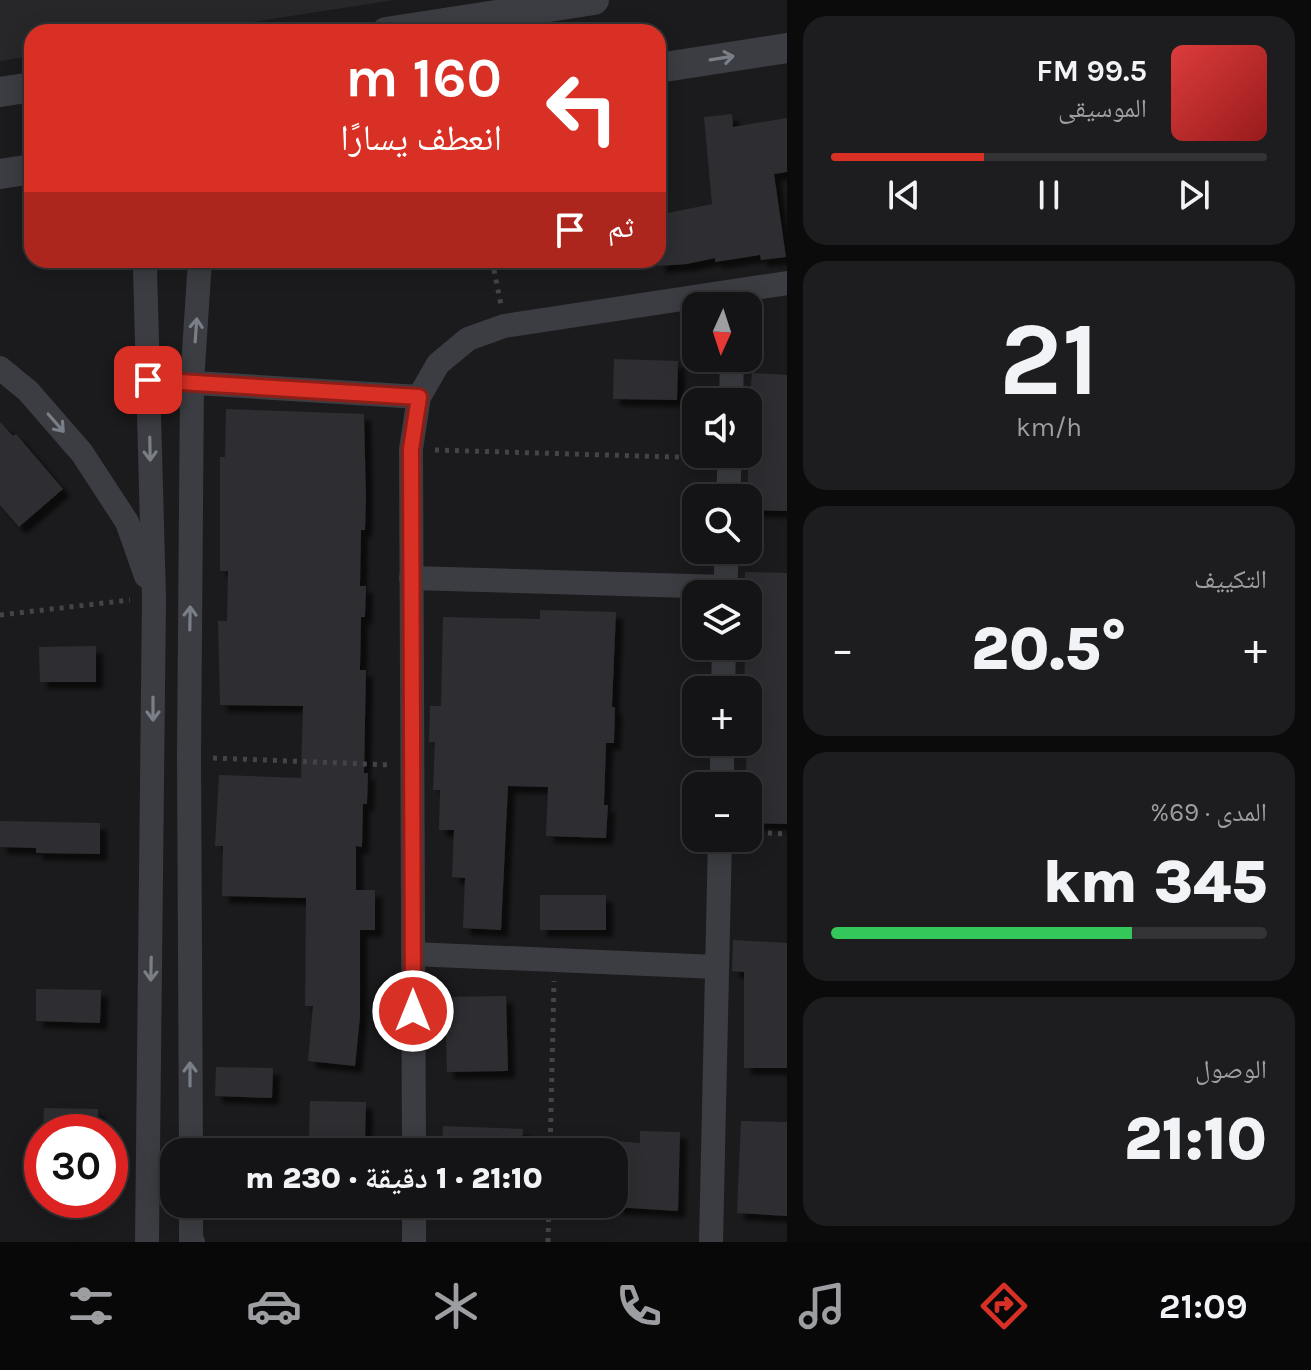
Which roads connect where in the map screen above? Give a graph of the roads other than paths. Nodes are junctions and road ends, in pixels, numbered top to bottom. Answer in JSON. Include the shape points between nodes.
{"nodes":[{"id":1,"x":594,"y":0,"type":"edge"},
{"id":2,"x":438,"y":24,"type":"edge"},
{"id":3,"x":787,"y":48,"type":"edge"},
{"id":4,"x":666,"y":67,"type":"edge"},
{"id":5,"x":24,"y":88,"type":"edge"},
{"id":6,"x":0,"y":92,"type":"edge"},
{"id":7,"x":24,"y":170,"type":"edge"},
{"id":8,"x":0,"y":174,"type":"edge"},
{"id":9,"x":145,"y":268,"type":"edge"},
{"id":10,"x":199,"y":268,"type":"edge"},
{"id":11,"x":787,"y":283,"type":"edge"},
{"id":12,"x":757,"y":292,"type":"edge"},
{"id":13,"x":682,"y":305,"type":"edge"},
{"id":14,"x":0,"y":368,"type":"edge"},
{"id":15,"x":148,"y":380,"type":"junction"},
{"id":16,"x":192,"y":382,"type":"junction"},
{"id":17,"x":419,"y":397,"type":"junction"},
{"id":18,"x":411,"y":578,"type":"junction"},
{"id":19,"x":682,"y":589,"type":"edge"},
{"id":20,"x":154,"y":598,"type":"junction"},
{"id":21,"x":153,"y":822,"type":"junction"},
{"id":22,"x":189,"y":822,"type":"junction"},
{"id":23,"x":720,"y":852,"type":"edge"},
{"id":24,"x":413,"y":954,"type":"junction"},
{"id":25,"x":717,"y":967,"type":"junction"},
{"id":26,"x":191,"y":1138,"type":"edge"},
{"id":27,"x":414,"y":1138,"type":"edge"},
{"id":28,"x":191,"y":1218,"type":"edge"},
{"id":29,"x":414,"y":1218,"type":"edge"},
{"id":30,"x":145,"y":1238,"type":"edge"},
{"id":31,"x":192,"y":1242,"type":"edge"},
{"id":32,"x":414,"y":1242,"type":"edge"},
{"id":33,"x":711,"y":1242,"type":"edge"}],
"edges":[{"from":1,"to":2,"type":"street"},
{"from":4,"to":3,"type":"street","one_way":true},
{"from":5,"to":6,"type":"street"},
{"from":7,"to":8,"type":"street"},
{"from":9,"to":15,"type":"street"},
{"from":16,"to":10,"type":"street","one_way":true},
{"from":11,"to":12,"type":"street"},
{"from":13,"to":17,"type":"street","via":[[504,326],[468,339],[438,364]]},
{"from":14,"to":20,"type":"street","one_way":true,"via":[[28,391],[82,453],[127,522]]},
{"from":15,"to":16,"type":"street"},
{"from":15,"to":20,"type":"street","one_way":true},
{"from":16,"to":17,"type":"street"},
{"from":22,"to":16,"type":"street","one_way":true},
{"from":17,"to":18,"type":"street","via":[[411,449]]},
{"from":18,"to":19,"type":"street"},
{"from":18,"to":24,"type":"street"},
{"from":20,"to":21,"type":"street","one_way":true},
{"from":21,"to":22,"type":"street"},
{"from":21,"to":30,"type":"street","one_way":true},
{"from":26,"to":22,"type":"street","one_way":true},
{"from":23,"to":25,"type":"street"},
{"from":24,"to":25,"type":"street"},
{"from":24,"to":27,"type":"street"},
{"from":25,"to":33,"type":"street"},
{"from":28,"to":31,"type":"street"},
{"from":29,"to":32,"type":"street"}]}
